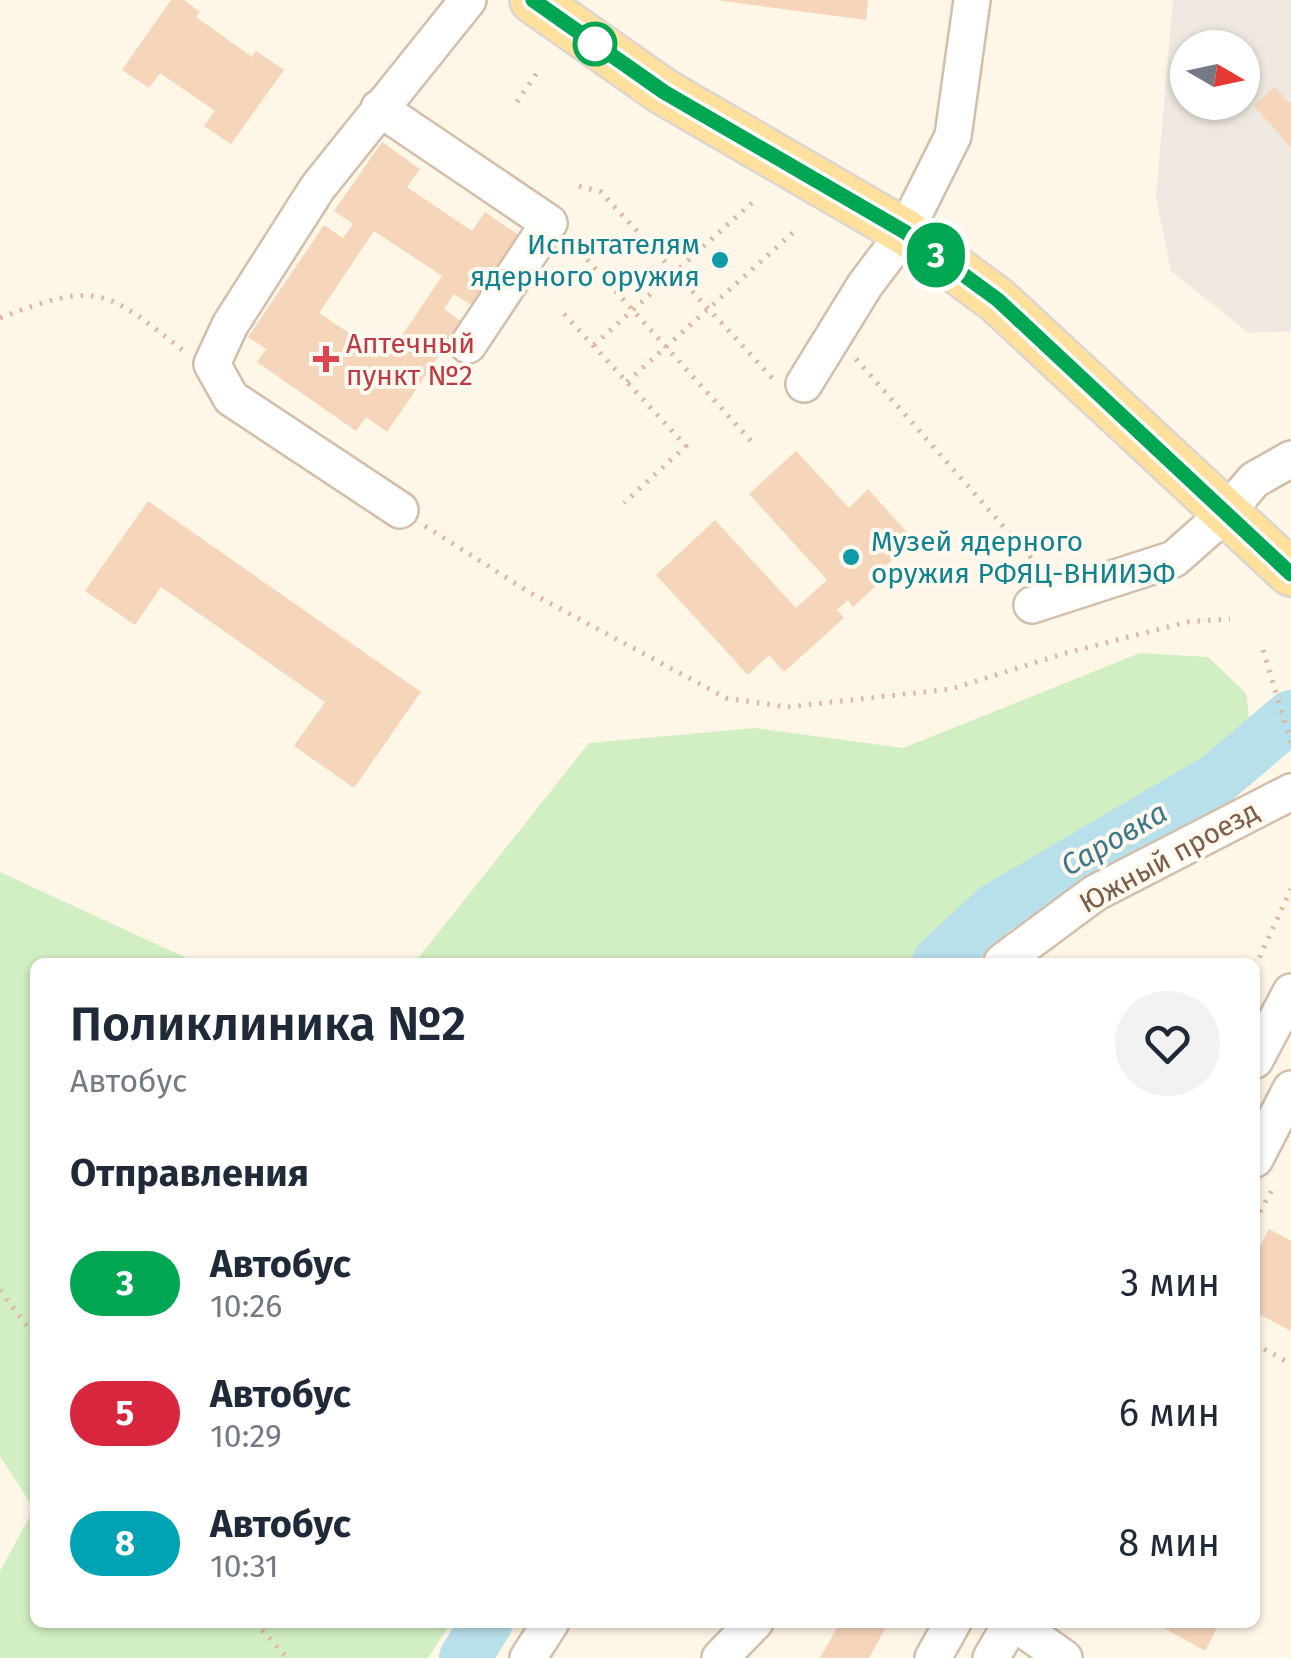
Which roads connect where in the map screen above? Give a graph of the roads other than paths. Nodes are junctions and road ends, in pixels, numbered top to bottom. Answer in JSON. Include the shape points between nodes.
{"nodes":[{"id":1,"x":468,"y":0,"type":"edge"},
{"id":2,"x":533,"y":0,"type":"edge"},
{"id":3,"x":972,"y":0,"type":"edge"},
{"id":4,"x":379,"y":108,"type":"junction"},
{"id":5,"x":905,"y":232,"type":"junction"},
{"id":6,"x":468,"y":344,"type":"dead end"},
{"id":7,"x":792,"y":385,"type":"road end"},
{"id":8,"x":1291,"y":459,"type":"edge"},
{"id":9,"x":400,"y":510,"type":"road end"},
{"id":10,"x":1226,"y":512,"type":"junction"},
{"id":11,"x":1291,"y":574,"type":"edge"},
{"id":12,"x":1048,"y":601,"type":"road end"},
{"id":13,"x":1291,"y":792,"type":"edge"},
{"id":14,"x":1007,"y":958,"type":"edge"},
{"id":15,"x":1291,"y":992,"type":"edge"},
{"id":16,"x":1260,"y":1051,"type":"edge"},
{"id":17,"x":1291,"y":1090,"type":"edge"},
{"id":18,"x":1260,"y":1149,"type":"edge"},
{"id":19,"x":547,"y":1628,"type":"edge"},
{"id":20,"x":749,"y":1628,"type":"edge"},
{"id":21,"x":950,"y":1628,"type":"edge"},
{"id":22,"x":1008,"y":1628,"type":"edge"},
{"id":23,"x":1021,"y":1628,"type":"edge"},
{"id":24,"x":528,"y":1658,"type":"edge"},
{"id":25,"x":720,"y":1658,"type":"edge"},
{"id":26,"x":934,"y":1658,"type":"edge"},
{"id":27,"x":991,"y":1658,"type":"edge"},
{"id":28,"x":1064,"y":1658,"type":"edge"}],
"edges":[{"from":1,"to":4,"type":"street"},
{"from":2,"to":5,"type":"main road","via":[[664,92]]},
{"from":3,"to":5,"type":"street","via":[[952,136]]},
{"from":4,"to":6,"type":"street","via":[[549,223]]},
{"from":4,"to":9,"type":"street","via":[[318,188],[212,364],[231,398]]},
{"from":5,"to":7,"type":"street"},
{"from":5,"to":10,"type":"main road","via":[[998,300]]},
{"from":8,"to":10,"type":"street","via":[[1254,480]]},
{"from":10,"to":11,"type":"main road"},
{"from":10,"to":12,"type":"street","via":[[1174,559]]},
{"from":13,"to":14,"type":"street","name":"Южный проезд","via":[[1094,893]]},
{"from":15,"to":16,"type":"street"},
{"from":17,"to":18,"type":"street"},
{"from":19,"to":24,"type":"street"},
{"from":20,"to":25,"type":"street"},
{"from":21,"to":26,"type":"street"},
{"from":22,"to":27,"type":"street"},
{"from":23,"to":28,"type":"street"}]}
